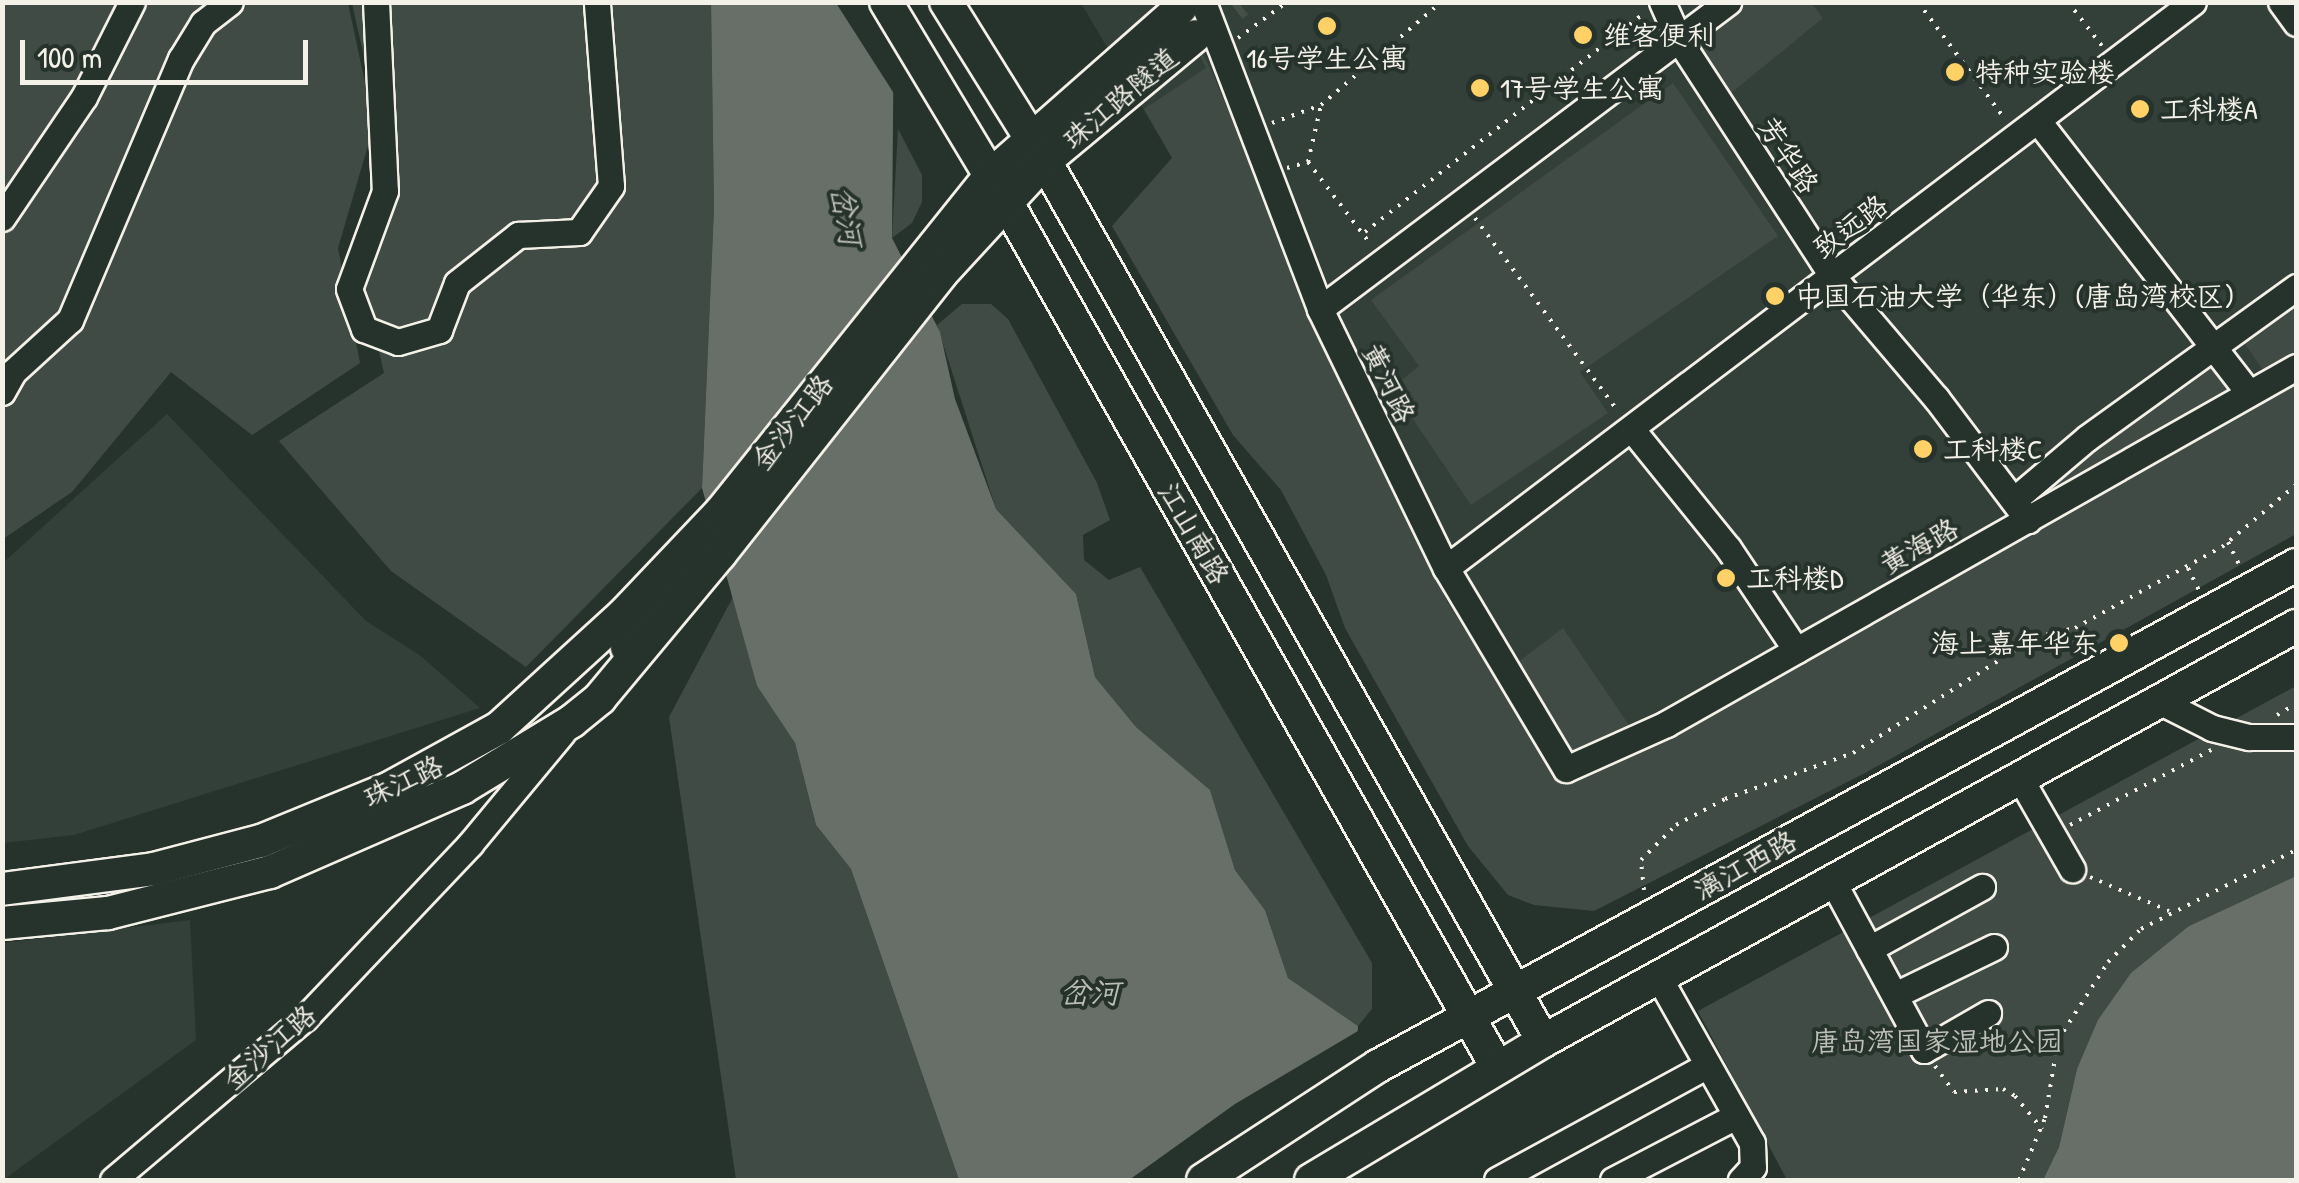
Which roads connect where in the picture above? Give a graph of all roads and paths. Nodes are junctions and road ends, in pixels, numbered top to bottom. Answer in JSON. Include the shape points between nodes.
{"nodes":[{"id":1,"x":132,"y":2,"type":"edge"},
{"id":2,"x":230,"y":2,"type":"edge"},
{"id":3,"x":376,"y":2,"type":"edge"},
{"id":4,"x":597,"y":2,"type":"edge"},
{"id":5,"x":886,"y":2,"type":"edge"},
{"id":6,"x":946,"y":2,"type":"edge"},
{"id":7,"x":1287,"y":2,"type":"edge"},
{"id":8,"x":1441,"y":2,"type":"edge"},
{"id":9,"x":1728,"y":2,"type":"edge"},
{"id":10,"x":1918,"y":2,"type":"edge"},
{"id":11,"x":2068,"y":2,"type":"edge"},
{"id":12,"x":2280,"y":2,"type":"edge"},
{"id":13,"x":2189,"y":4,"type":"edge"},
{"id":14,"x":1653,"y":7,"type":"edge"},
{"id":15,"x":2296,"y":23,"type":"edge"},
{"id":16,"x":1200,"y":24,"type":"edge"},
{"id":17,"x":1679,"y":40,"type":"junction"},
{"id":18,"x":2115,"y":62,"type":"junction"},
{"id":19,"x":1322,"y":104,"type":"junction"},
{"id":20,"x":2028,"y":128,"type":"junction"},
{"id":21,"x":1252,"y":131,"type":"junction"},
{"id":22,"x":1037,"y":149,"type":"junction"},
{"id":23,"x":1308,"y":162,"type":"junction"},
{"id":24,"x":1268,"y":173,"type":"junction"},
{"id":25,"x":998,"y":190,"type":"junction"},
{"id":26,"x":1463,"y":202,"type":"junction"},
{"id":27,"x":2,"y":218,"type":"edge"},
{"id":28,"x":1365,"y":232,"type":"junction"},
{"id":29,"x":932,"y":264,"type":"junction"},
{"id":30,"x":1378,"y":266,"type":"junction"},
{"id":31,"x":1832,"y":276,"type":"junction"},
{"id":32,"x":2296,"y":287,"type":"edge"},
{"id":33,"x":1320,"y":309,"type":"junction"},
{"id":34,"x":2215,"y":346,"type":"junction"},
{"id":35,"x":2296,"y":367,"type":"edge"},
{"id":36,"x":2,"y":392,"type":"edge"},
{"id":37,"x":2249,"y":393,"type":"junction"},
{"id":38,"x":1634,"y":432,"type":"junction"},
{"id":39,"x":2296,"y":485,"type":"edge"},
{"id":40,"x":2021,"y":509,"type":"junction"},
{"id":41,"x":720,"y":512,"type":"junction"},
{"id":42,"x":2228,"y":542,"type":"junction"},
{"id":43,"x":2296,"y":565,"type":"edge"},
{"id":44,"x":2188,"y":566,"type":"junction"},
{"id":45,"x":1446,"y":568,"type":"junction"},
{"id":46,"x":2243,"y":572,"type":"dead end"},
{"id":47,"x":2201,"y":595,"type":"dead end"},
{"id":48,"x":2296,"y":626,"type":"edge"},
{"id":49,"x":1796,"y":650,"type":"junction"},
{"id":50,"x":543,"y":693,"type":"junction"},
{"id":51,"x":2162,"y":703,"type":"junction"},
{"id":52,"x":2296,"y":704,"type":"edge"},
{"id":53,"x":572,"y":721,"type":"junction"},
{"id":54,"x":2240,"y":734,"type":"junction"},
{"id":55,"x":2296,"y":736,"type":"edge"},
{"id":56,"x":1566,"y":769,"type":"joint"},
{"id":57,"x":2021,"y":780,"type":"junction"},
{"id":58,"x":2052,"y":835,"type":"junction"},
{"id":59,"x":2296,"y":850,"type":"edge"},
{"id":60,"x":2072,"y":869,"type":"joint"},
{"id":61,"x":1834,"y":882,"type":"junction"},
{"id":62,"x":1982,"y":887,"type":"dead end"},
{"id":63,"x":2,"y":889,"type":"edge"},
{"id":64,"x":1644,"y":892,"type":"dead end"},
{"id":65,"x":2171,"y":912,"type":"junction"},
{"id":66,"x":2,"y":923,"type":"edge"},
{"id":67,"x":1994,"y":946,"type":"dead end"},
{"id":68,"x":1869,"y":949,"type":"junction"},
{"id":69,"x":1659,"y":978,"type":"junction"},
{"id":70,"x":1511,"y":992,"type":"junction"},
{"id":71,"x":1894,"y":996,"type":"junction"},
{"id":72,"x":1988,"y":1014,"type":"dead end"},
{"id":73,"x":1468,"y":1016,"type":"junction"},
{"id":74,"x":1542,"y":1041,"type":"junction"},
{"id":75,"x":1924,"y":1050,"type":"junction"},
{"id":76,"x":1708,"y":1065,"type":"junction"},
{"id":77,"x":1497,"y":1067,"type":"junction"},
{"id":78,"x":1736,"y":1116,"type":"junction"},
{"id":79,"x":2042,"y":1129,"type":"junction"},
{"id":80,"x":113,"y":1180,"type":"edge"},
{"id":81,"x":1203,"y":1180,"type":"edge"},
{"id":82,"x":1310,"y":1180,"type":"edge"},
{"id":83,"x":1497,"y":1180,"type":"edge"},
{"id":84,"x":1613,"y":1180,"type":"edge"},
{"id":85,"x":1741,"y":1180,"type":"edge"},
{"id":86,"x":2019,"y":1180,"type":"edge"}],
"edges":[{"from":1,"to":27,"type":"street","via":[[84,97]]},
{"from":2,"to":36,"type":"street","via":[[203,23],[181,58],[70,320],[13,372]]},
{"from":3,"to":4,"type":"street","via":[[385,191],[350,289],[364,328],[398,342],[439,330],[457,283],[518,234],[579,232],[611,186]]},
{"from":5,"to":25,"type":"main road","name":"江山南路"},
{"from":6,"to":22,"type":"main road","name":"江山南路"},
{"from":7,"to":16,"type":"path"},
{"from":8,"to":19,"type":"path"},
{"from":9,"to":17,"type":"street"},
{"from":10,"to":20,"type":"path"},
{"from":11,"to":18,"type":"path"},
{"from":12,"to":15,"type":"street"},
{"from":13,"to":18,"type":"street","name":"致远路"},
{"from":14,"to":17,"type":"street","name":"芳华路"},
{"from":14,"to":28,"type":"path"},
{"from":16,"to":21,"type":"street","name":"黄河路"},
{"from":16,"to":22,"type":"main road","name":"珠江路隧道"},
{"from":17,"to":26,"type":"street"},
{"from":17,"to":31,"type":"street","name":"芳华路"},
{"from":18,"to":20,"type":"street","name":"致远路"},
{"from":19,"to":21,"type":"path"},
{"from":19,"to":23,"type":"path"},
{"from":20,"to":31,"type":"street","name":"致远路"},
{"from":20,"to":34,"type":"street"},
{"from":21,"to":24,"type":"street","name":"黄河路"},
{"from":22,"to":25,"type":"main road","name":"金沙江路"},
{"from":22,"to":70,"type":"main road","name":"江山南路"},
{"from":23,"to":24,"type":"path"},
{"from":23,"to":28,"type":"path"},
{"from":24,"to":33,"type":"street","name":"黄河路"},
{"from":25,"to":29,"type":"main road","name":"金沙江路"},
{"from":25,"to":73,"type":"main road","name":"江山南路"},
{"from":26,"to":30,"type":"street"},
{"from":26,"to":38,"type":"path"},
{"from":28,"to":30,"type":"path"},
{"from":29,"to":41,"type":"main road","name":"金沙江路"},
{"from":29,"to":53,"type":"main road","name":"金沙江路","via":[[720,554],[600,698]]},
{"from":30,"to":33,"type":"street"},
{"from":31,"to":38,"type":"street","name":"致远路"},
{"from":31,"to":40,"type":"street","name":"芳华路"},
{"from":32,"to":34,"type":"street"},
{"from":33,"to":45,"type":"street","name":"黄河路"},
{"from":34,"to":37,"type":"street"},
{"from":34,"to":40,"type":"street"},
{"from":35,"to":37,"type":"street","name":"黄海路"},
{"from":37,"to":40,"type":"street","name":"黄海路"},
{"from":38,"to":45,"type":"street","name":"致远路"},
{"from":38,"to":49,"type":"street","via":[[1728,548]]},
{"from":39,"to":42,"type":"path"},
{"from":40,"to":49,"type":"street","name":"黄海路"},
{"from":41,"to":50,"type":"main road","name":"珠江路"},
{"from":41,"to":53,"type":"street","name":"金沙江路"},
{"from":42,"to":44,"type":"path"},
{"from":42,"to":46,"type":"path"},
{"from":43,"to":70,"type":"main road","name":"漓江西路"},
{"from":44,"to":47,"type":"path"},
{"from":44,"to":64,"type":"path","via":[[2075,628],[2036,637],[1853,753],[1676,824],[1641,860]]},
{"from":45,"to":56,"type":"street","name":"黄河路"},
{"from":48,"to":51,"type":"main road","name":"漓江西路"},
{"from":49,"to":56,"type":"street","name":"黄海路","via":[[1666,724]]},
{"from":50,"to":53,"type":"street"},
{"from":50,"to":63,"type":"main road","name":"珠江路","via":[[452,759],[261,840],[154,869]]},
{"from":51,"to":54,"type":"street"},
{"from":51,"to":57,"type":"main road","name":"漓江西路"},
{"from":52,"to":54,"type":"path"},
{"from":53,"to":66,"type":"main road","name":"珠江路","via":[[462,788],[270,872],[124,910]]},
{"from":53,"to":80,"type":"street","name":"金沙江路","via":[[470,844],[305,1018]]},
{"from":54,"to":55,"type":"street"},
{"from":54,"to":58,"type":"path"},
{"from":57,"to":58,"type":"street"},
{"from":57,"to":61,"type":"main road","name":"漓江西路"},
{"from":58,"to":60,"type":"street"},
{"from":59,"to":65,"type":"path"},
{"from":60,"to":65,"type":"path"},
{"from":61,"to":68,"type":"street"},
{"from":61,"to":69,"type":"main road","name":"漓江西路"},
{"from":62,"to":68,"type":"street"},
{"from":65,"to":79,"type":"path","via":[[2141,929],[2082,992],[2058,1040]]},
{"from":67,"to":71,"type":"street"},
{"from":68,"to":71,"type":"street"},
{"from":69,"to":74,"type":"main road","name":"漓江西路"},
{"from":69,"to":76,"type":"street"},
{"from":70,"to":73,"type":"main road","name":"漓江西路"},
{"from":70,"to":74,"type":"main road","name":"江山南路"},
{"from":71,"to":75,"type":"street"},
{"from":72,"to":75,"type":"street"},
{"from":73,"to":77,"type":"main road","name":"江山南路"},
{"from":73,"to":81,"type":"main road","name":"漓江西路"},
{"from":74,"to":77,"type":"main road","name":"漓江西路"},
{"from":75,"to":79,"type":"path","via":[[1954,1092],[2003,1090]]},
{"from":76,"to":78,"type":"street"},
{"from":76,"to":83,"type":"street"},
{"from":77,"to":82,"type":"main road","name":"漓江西路"},
{"from":78,"to":84,"type":"street"},
{"from":78,"to":85,"type":"street","via":[[1752,1143],[1753,1167]]},
{"from":79,"to":86,"type":"path"}]}
